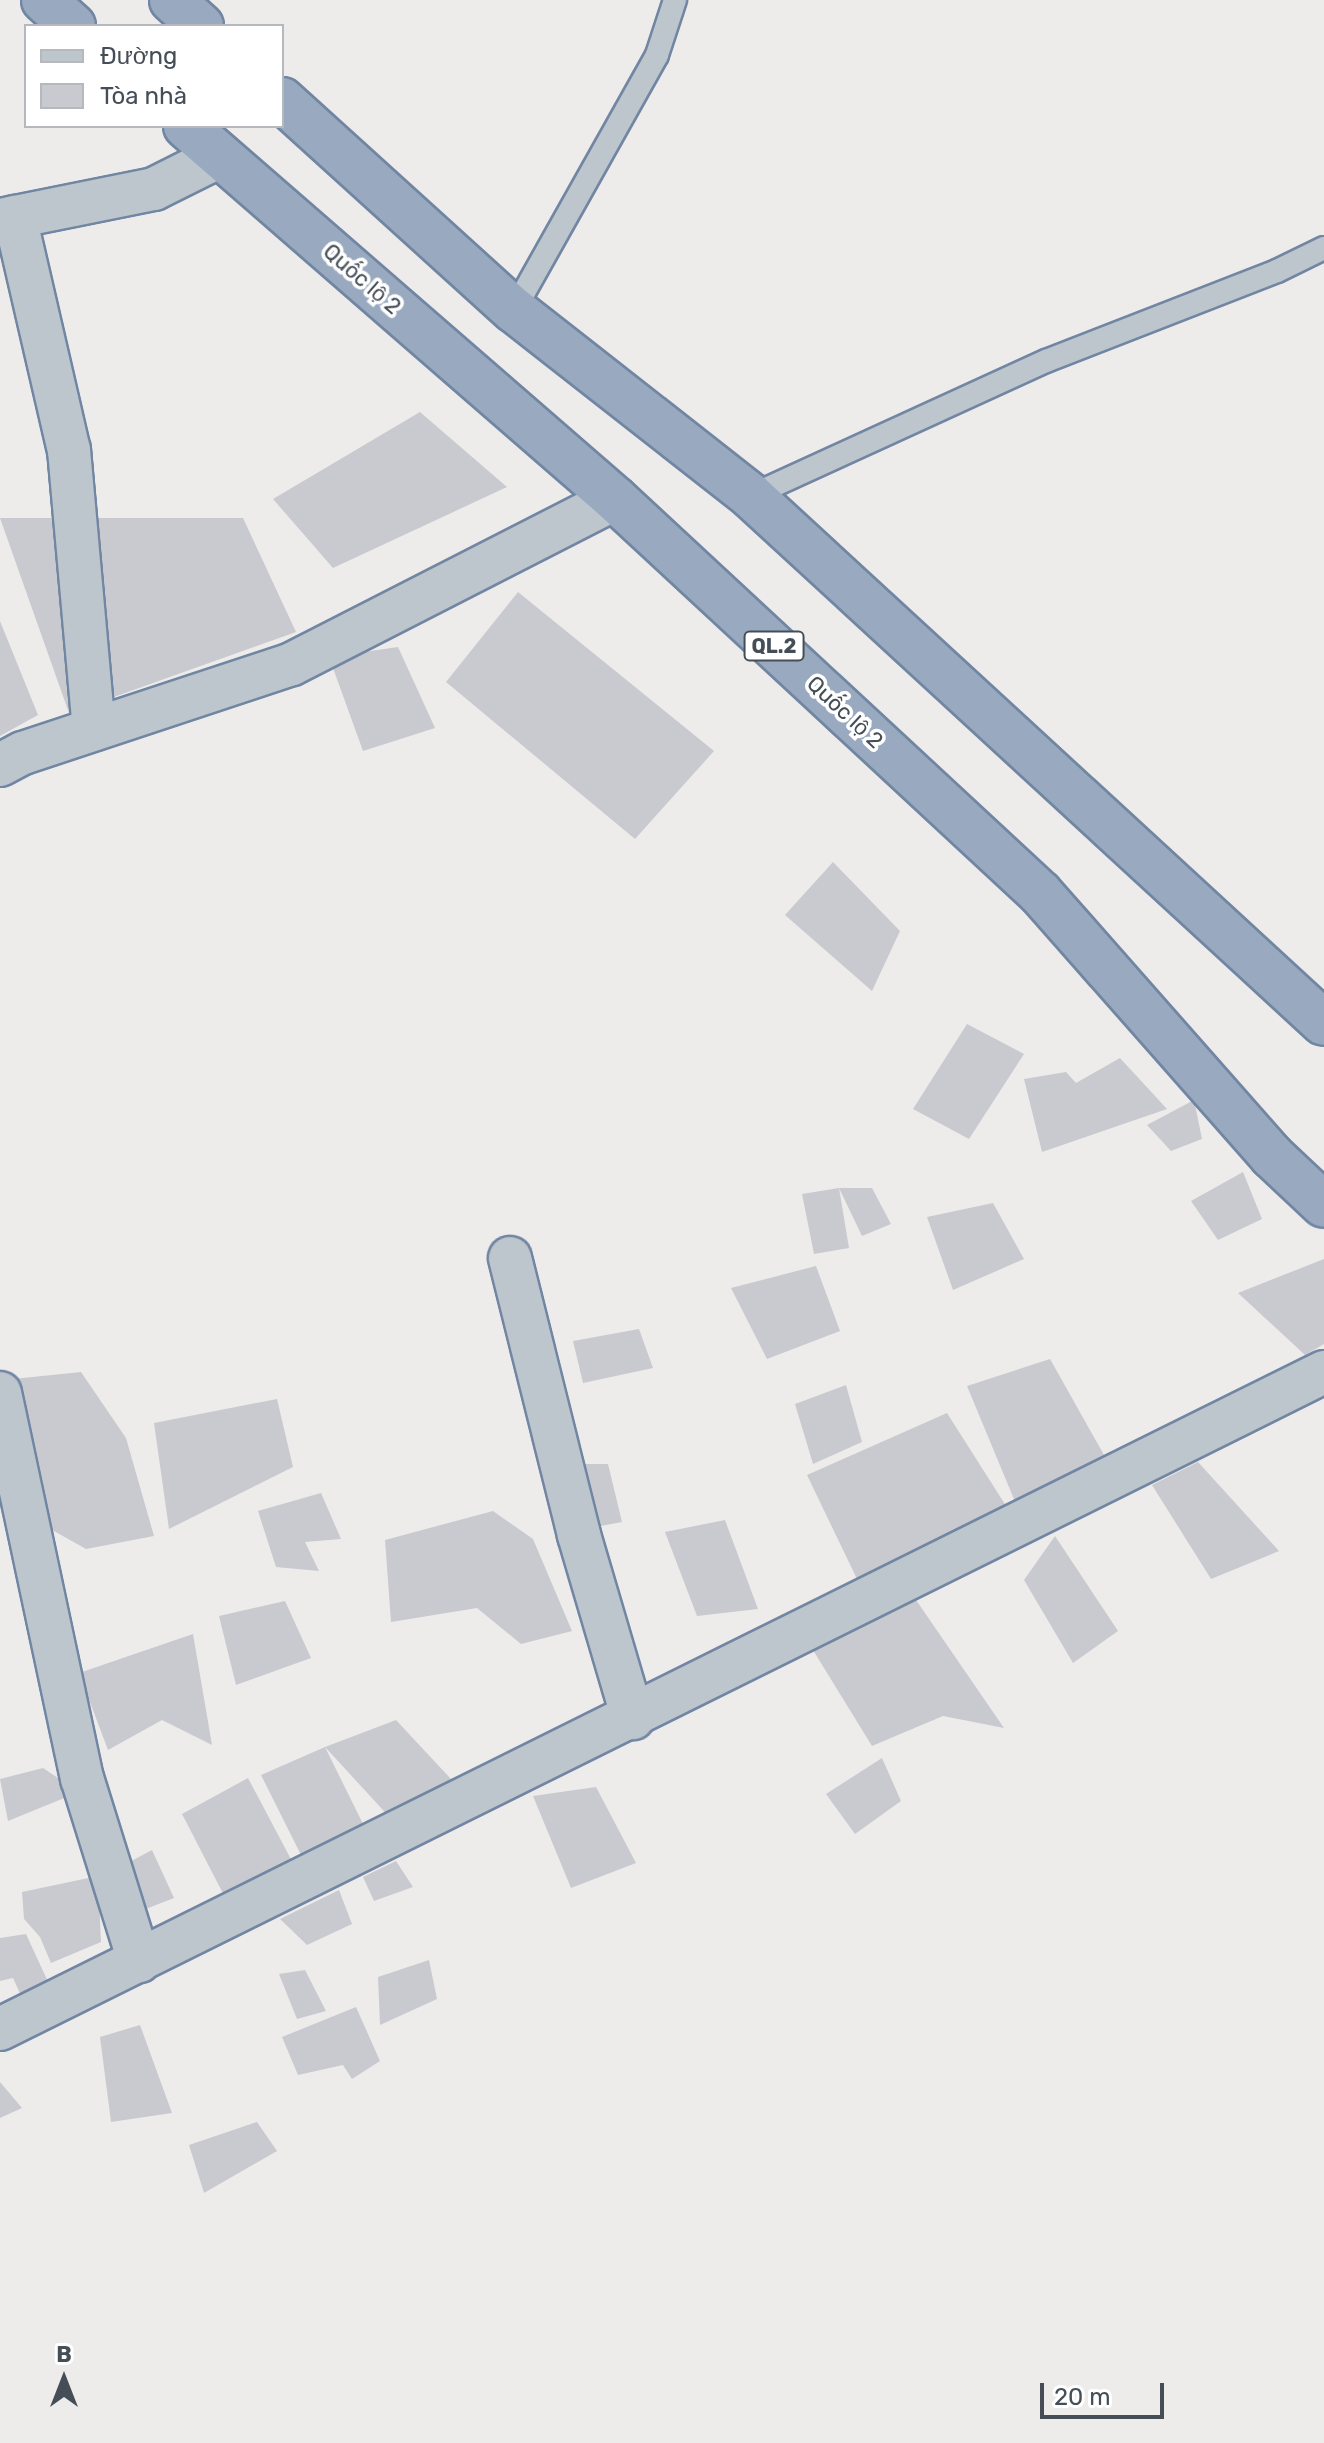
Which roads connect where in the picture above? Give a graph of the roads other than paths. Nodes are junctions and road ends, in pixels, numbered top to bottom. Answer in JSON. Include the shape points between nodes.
{"nodes":[{"id":1,"x":44,"y":0,"type":"edge"},
{"id":2,"x":172,"y":0,"type":"edge"},
{"id":3,"x":675,"y":0,"type":"edge"},
{"id":4,"x":71,"y":24,"type":"edge"},
{"id":5,"x":199,"y":24,"type":"edge"},
{"id":6,"x":284,"y":102,"type":"edge"},
{"id":7,"x":188,"y":128,"type":"edge"},
{"id":8,"x":220,"y":156,"type":"junction"},
{"id":9,"x":7,"y":218,"type":"edge"},
{"id":10,"x":1324,"y":248,"type":"edge"},
{"id":11,"x":514,"y":310,"type":"junction"},
{"id":12,"x":751,"y":496,"type":"junction"},
{"id":13,"x":615,"y":499,"type":"junction"},
{"id":14,"x":94,"y":729,"type":"junction"},
{"id":15,"x":0,"y":765,"type":"edge"},
{"id":16,"x":1324,"y":1023,"type":"edge"},
{"id":17,"x":1324,"y":1205,"type":"edge"},
{"id":18,"x":510,"y":1258,"type":"dead end"},
{"id":19,"x":1324,"y":1372,"type":"edge"},
{"id":20,"x":0,"y":1393,"type":"edge"},
{"id":21,"x":633,"y":1718,"type":"junction"},
{"id":22,"x":139,"y":1961,"type":"junction"},
{"id":23,"x":0,"y":2029,"type":"edge"}],
"edges":[{"from":1,"to":4,"type":"highway"},
{"from":2,"to":5,"type":"highway"},
{"from":3,"to":11,"type":"lane","via":[[657,55]]},
{"from":6,"to":11,"type":"highway"},
{"from":7,"to":8,"type":"highway","name":"Quốc lộ 2","number":"QL.2"},
{"from":8,"to":9,"type":"street","via":[[154,189]]},
{"from":8,"to":13,"type":"highway","name":"Quốc lộ 2","number":"QL.2"},
{"from":9,"to":14,"type":"street","via":[[69,450]]},
{"from":10,"to":12,"type":"lane","via":[[1046,361]]},
{"from":11,"to":12,"type":"highway"},
{"from":12,"to":16,"type":"highway"},
{"from":13,"to":14,"type":"street","via":[[292,664]]},
{"from":13,"to":17,"type":"highway","name":"Quốc lộ 2","number":"QL.2","via":[[1040,893],[1272,1156]]},
{"from":14,"to":15,"type":"street"},
{"from":18,"to":21,"type":"street","via":[[579,1535]]},
{"from":19,"to":21,"type":"street"},
{"from":20,"to":22,"type":"street","via":[[82,1778]]},
{"from":21,"to":22,"type":"street"},
{"from":22,"to":23,"type":"street"}]}
